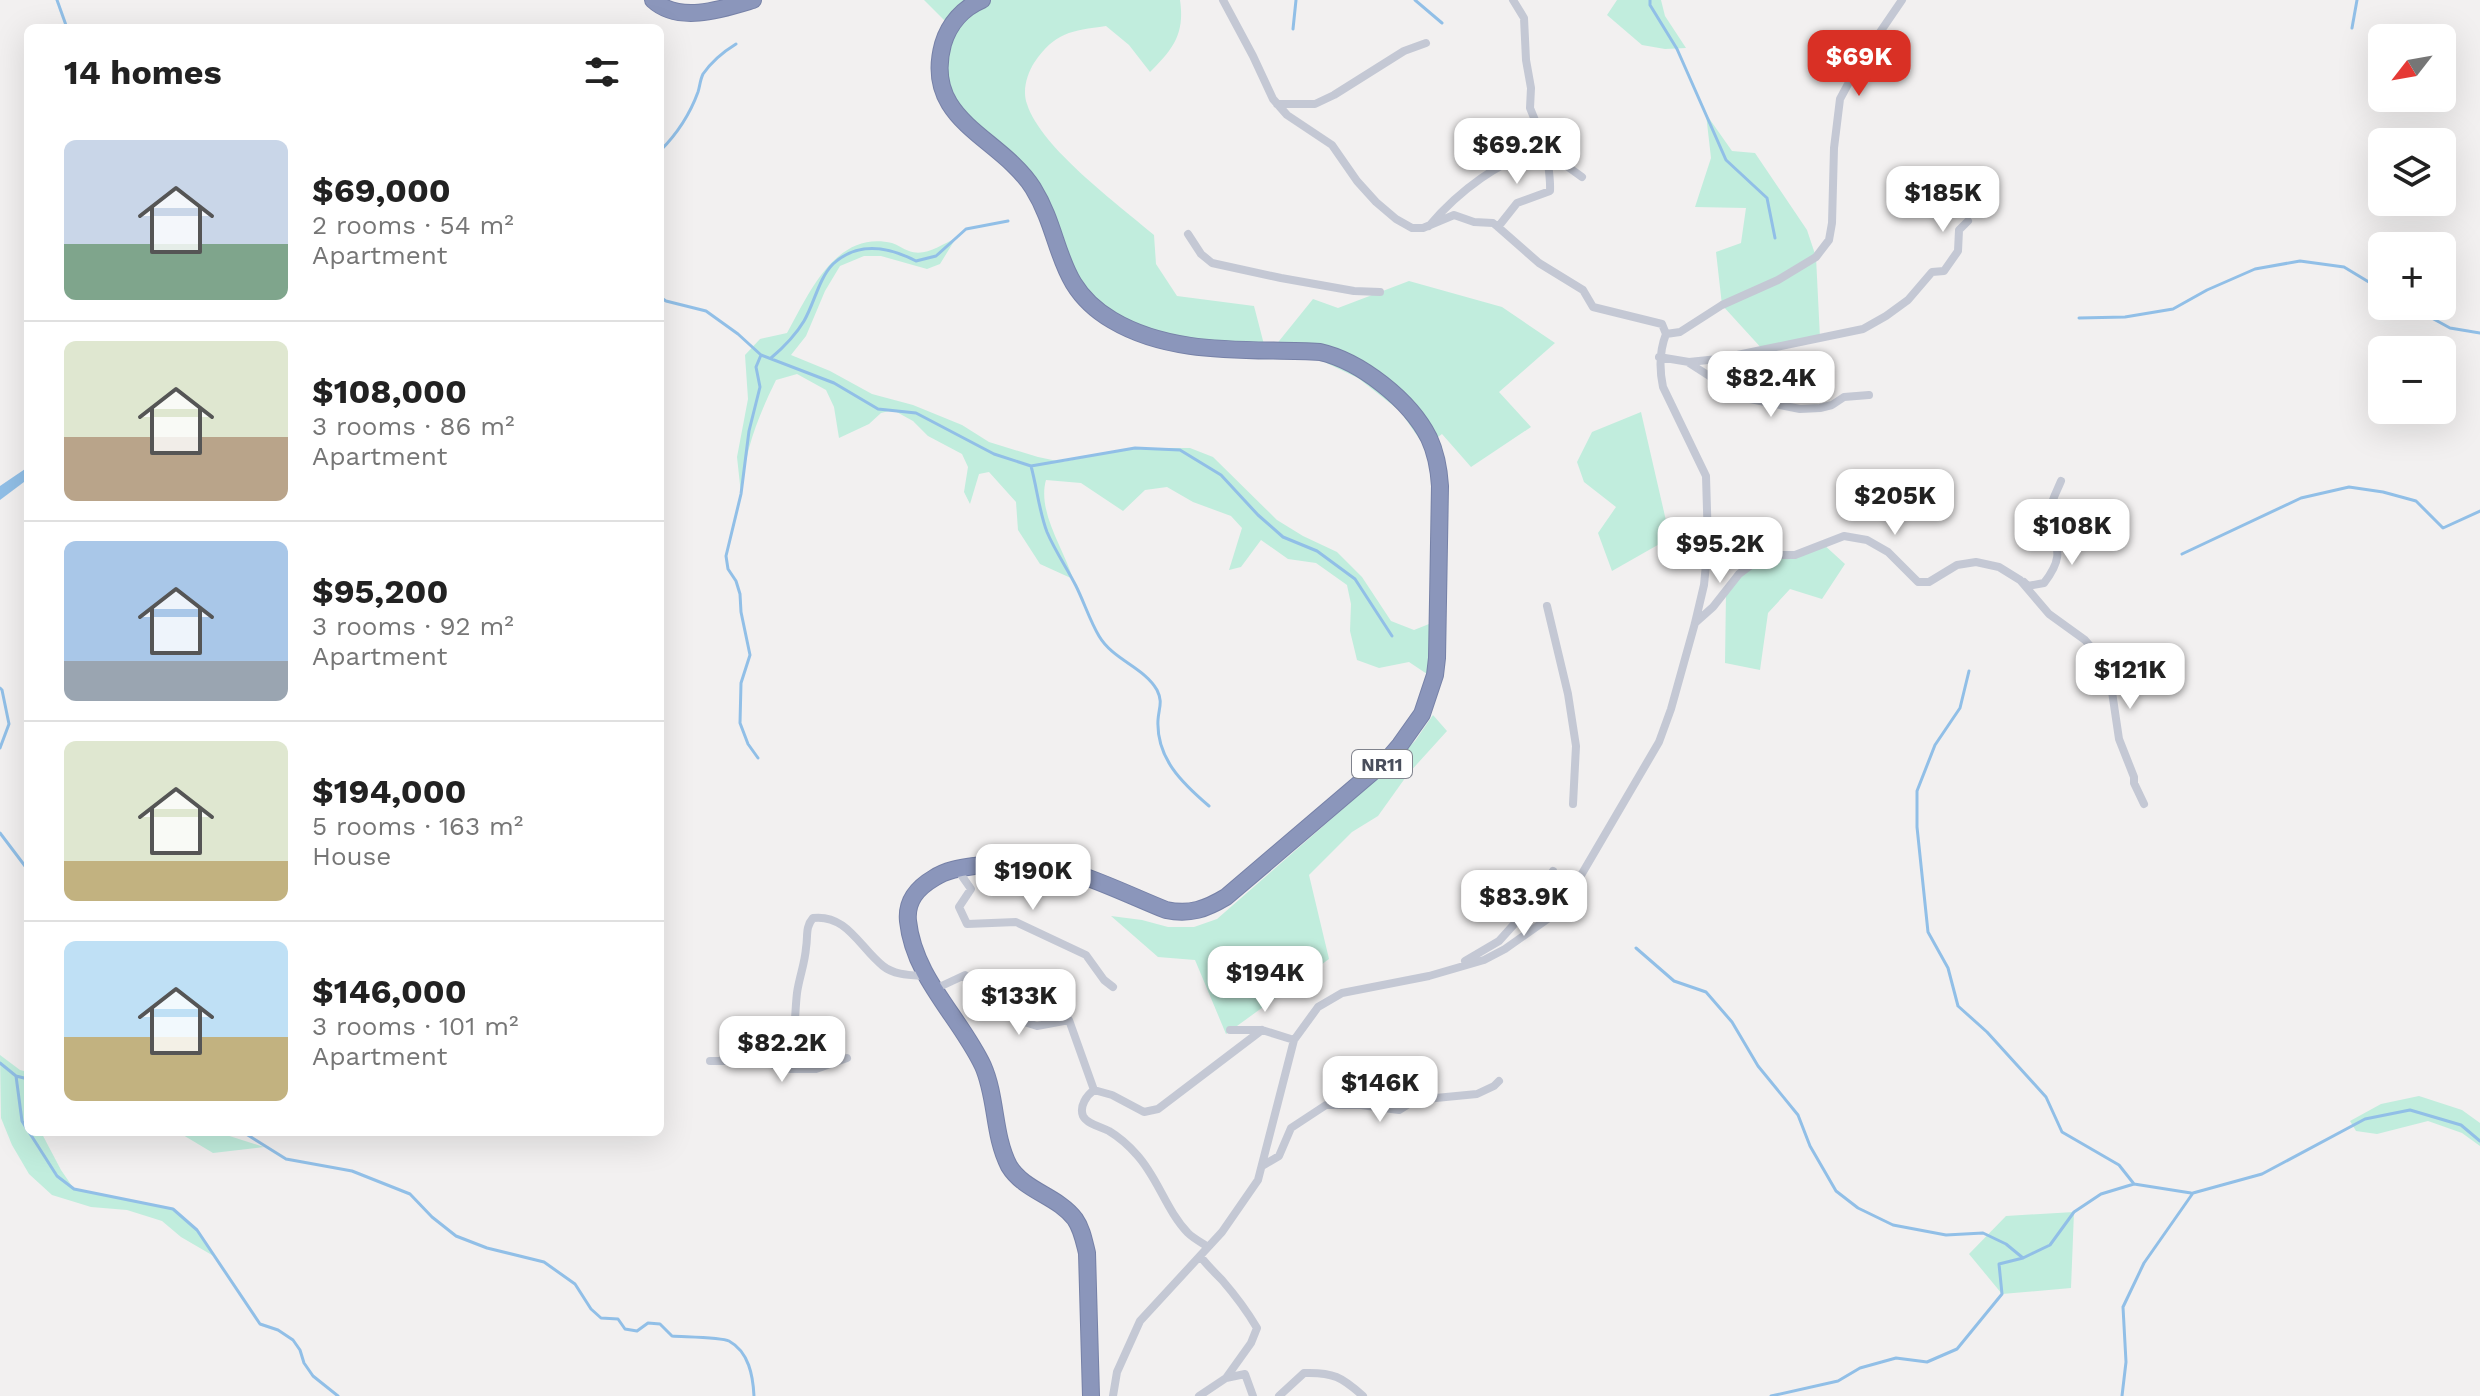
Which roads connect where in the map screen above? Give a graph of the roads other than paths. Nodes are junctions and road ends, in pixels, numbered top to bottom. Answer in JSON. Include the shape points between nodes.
{"nodes":[{"id":1,"x":653,"y":0,"type":"edge"},
{"id":2,"x":753,"y":0,"type":"edge"},
{"id":3,"x":982,"y":0,"type":"edge"},
{"id":4,"x":1223,"y":0,"type":"edge"},
{"id":5,"x":1513,"y":0,"type":"edge"},
{"id":6,"x":1902,"y":0,"type":"edge"},
{"id":7,"x":1426,"y":43,"type":"dead end"},
{"id":8,"x":1277,"y":104,"type":"junction"},
{"id":9,"x":1546,"y":151,"type":"junction"},
{"id":10,"x":1582,"y":177,"type":"dead end"},
{"id":11,"x":1968,"y":221,"type":"dead end"},
{"id":12,"x":1429,"y":226,"type":"junction"},
{"id":13,"x":1498,"y":227,"type":"junction"},
{"id":14,"x":1188,"y":234,"type":"dead end"},
{"id":15,"x":1380,"y":292,"type":"dead end"},
{"id":16,"x":1666,"y":334,"type":"junction"},
{"id":17,"x":1659,"y":357,"type":"junction"},
{"id":18,"x":1689,"y":362,"type":"junction"},
{"id":19,"x":1869,"y":395,"type":"dead end"},
{"id":20,"x":2061,"y":481,"type":"dead end"},
{"id":21,"x":2020,"y":580,"type":"junction"},
{"id":22,"x":1547,"y":606,"type":"dead end"},
{"id":23,"x":1695,"y":623,"type":"junction"},
{"id":24,"x":1573,"y":804,"type":"dead end"},
{"id":25,"x":2144,"y":804,"type":"dead end"},
{"id":26,"x":956,"y":868,"type":"junction"},
{"id":27,"x":1553,"y":871,"type":"dead end"},
{"id":28,"x":1454,"y":967,"type":"junction"},
{"id":29,"x":930,"y":982,"type":"junction"},
{"id":30,"x":1113,"y":987,"type":"dead end"},
{"id":31,"x":1230,"y":1030,"type":"dead end"},
{"id":32,"x":1262,"y":1030,"type":"junction"},
{"id":33,"x":1294,"y":1040,"type":"junction"},
{"id":34,"x":847,"y":1058,"type":"dead end"},
{"id":35,"x":710,"y":1061,"type":"dead end"},
{"id":36,"x":787,"y":1069,"type":"junction"},
{"id":37,"x":1499,"y":1081,"type":"dead end"},
{"id":38,"x":1094,"y":1090,"type":"junction"},
{"id":39,"x":1262,"y":1166,"type":"junction"},
{"id":40,"x":1208,"y":1247,"type":"junction"},
{"id":41,"x":1200,"y":1256,"type":"junction"},
{"id":42,"x":1226,"y":1378,"type":"junction"},
{"id":43,"x":1091,"y":1396,"type":"edge"},
{"id":44,"x":1113,"y":1396,"type":"edge"},
{"id":45,"x":1199,"y":1396,"type":"edge"},
{"id":46,"x":1253,"y":1396,"type":"edge"},
{"id":47,"x":1279,"y":1396,"type":"edge"},
{"id":48,"x":1363,"y":1396,"type":"edge"}],
"edges":[{"from":1,"to":2,"type":"highway","via":[[679,13]]},
{"from":3,"to":26,"type":"highway","number":"NR11","via":[[965,8],[945,37],[939,66],[942,89],[954,111],[1022,173],[1049,223],[1062,263],[1093,307],[1128,329],[1179,343],[1335,355],[1372,376],[1421,426],[1436,458],[1440,486],[1437,658],[1422,714],[1388,759],[1226,897],[1204,909],[1166,910],[1064,870],[1023,862]]},
{"from":4,"to":8,"type":"street"},
{"from":5,"to":9,"type":"street","via":[[1524,18],[1530,108],[1546,136]]},
{"from":6,"to":16,"type":"street","via":[[1840,99],[1829,240],[1816,257],[1778,280],[1722,305],[1680,332]]},
{"from":7,"to":8,"type":"street","via":[[1315,104]]},
{"from":8,"to":12,"type":"street","via":[[1305,130],[1332,145],[1357,181],[1396,219],[1412,228]]},
{"from":9,"to":10,"type":"street"},
{"from":9,"to":12,"type":"street","via":[[1493,171],[1446,206]]},
{"from":9,"to":13,"type":"street","via":[[1550,191],[1517,203]]},
{"from":11,"to":18,"type":"street","via":[[1959,230],[1958,251],[1944,271],[1932,272],[1908,300],[1863,329]]},
{"from":12,"to":13,"type":"street","via":[[1454,215]]},
{"from":13,"to":16,"type":"street","via":[[1539,263],[1583,290],[1593,307],[1662,324]]},
{"from":14,"to":15,"type":"street","via":[[1212,263]]},
{"from":16,"to":17,"type":"street"},
{"from":17,"to":18,"type":"street"},
{"from":17,"to":23,"type":"street","via":[[1663,387],[1706,476],[1708,543]]},
{"from":18,"to":19,"type":"street","via":[[1750,399],[1800,409]]},
{"from":20,"to":21,"type":"street","via":[[2050,512],[2057,551],[2053,572],[2044,583],[2028,586]]},
{"from":21,"to":23,"type":"street","via":[[1999,567],[1976,562],[1918,582],[1888,552],[1867,540],[1844,536],[1795,555],[1755,562]]},
{"from":21,"to":25,"type":"street","via":[[2049,614],[2085,640],[2103,661],[2119,739]]},
{"from":22,"to":24,"type":"street","via":[[1576,746]]},
{"from":23,"to":28,"type":"street","via":[[1659,742],[1573,889],[1549,918],[1505,949]]},
{"from":26,"to":29,"type":"highway","number":"NR11","via":[[922,885],[909,906],[911,937]]},
{"from":26,"to":30,"type":"street","via":[[971,889],[959,907],[967,924],[1016,922],[1030,928],[1086,955]]},
{"from":27,"to":28,"type":"street","via":[[1544,891],[1499,941]]},
{"from":28,"to":33,"type":"street","via":[[1342,993],[1318,1007]]},
{"from":29,"to":36,"type":"street","via":[[884,967],[841,924],[813,918]]},
{"from":29,"to":38,"type":"street","via":[[965,975],[988,1010],[1015,1008],[1018,1020],[1037,1026],[1069,1020]]},
{"from":29,"to":43,"type":"highway","number":"NR11","via":[[984,1068],[1010,1167],[1064,1207],[1083,1233]]},
{"from":31,"to":32,"type":"street"},
{"from":32,"to":33,"type":"street"},
{"from":32,"to":38,"type":"street","via":[[1158,1109],[1144,1112]]},
{"from":33,"to":39,"type":"street"},
{"from":34,"to":36,"type":"street","via":[[816,1069]]},
{"from":35,"to":36,"type":"street","via":[[761,1061]]},
{"from":37,"to":39,"type":"street","via":[[1477,1094],[1415,1100],[1399,1110],[1326,1105],[1291,1128],[1279,1156]]},
{"from":38,"to":40,"type":"street","via":[[1083,1103],[1084,1118],[1137,1155],[1189,1234]]},
{"from":39,"to":40,"type":"street","via":[[1258,1180]]},
{"from":40,"to":41,"type":"street"},
{"from":41,"to":42,"type":"street","via":[[1257,1328]]},
{"from":41,"to":44,"type":"street","via":[[1140,1321],[1117,1372]]},
{"from":42,"to":45,"type":"street"},
{"from":42,"to":46,"type":"street","via":[[1245,1374]]},
{"from":47,"to":48,"type":"street","via":[[1304,1373],[1328,1373]]}]}
